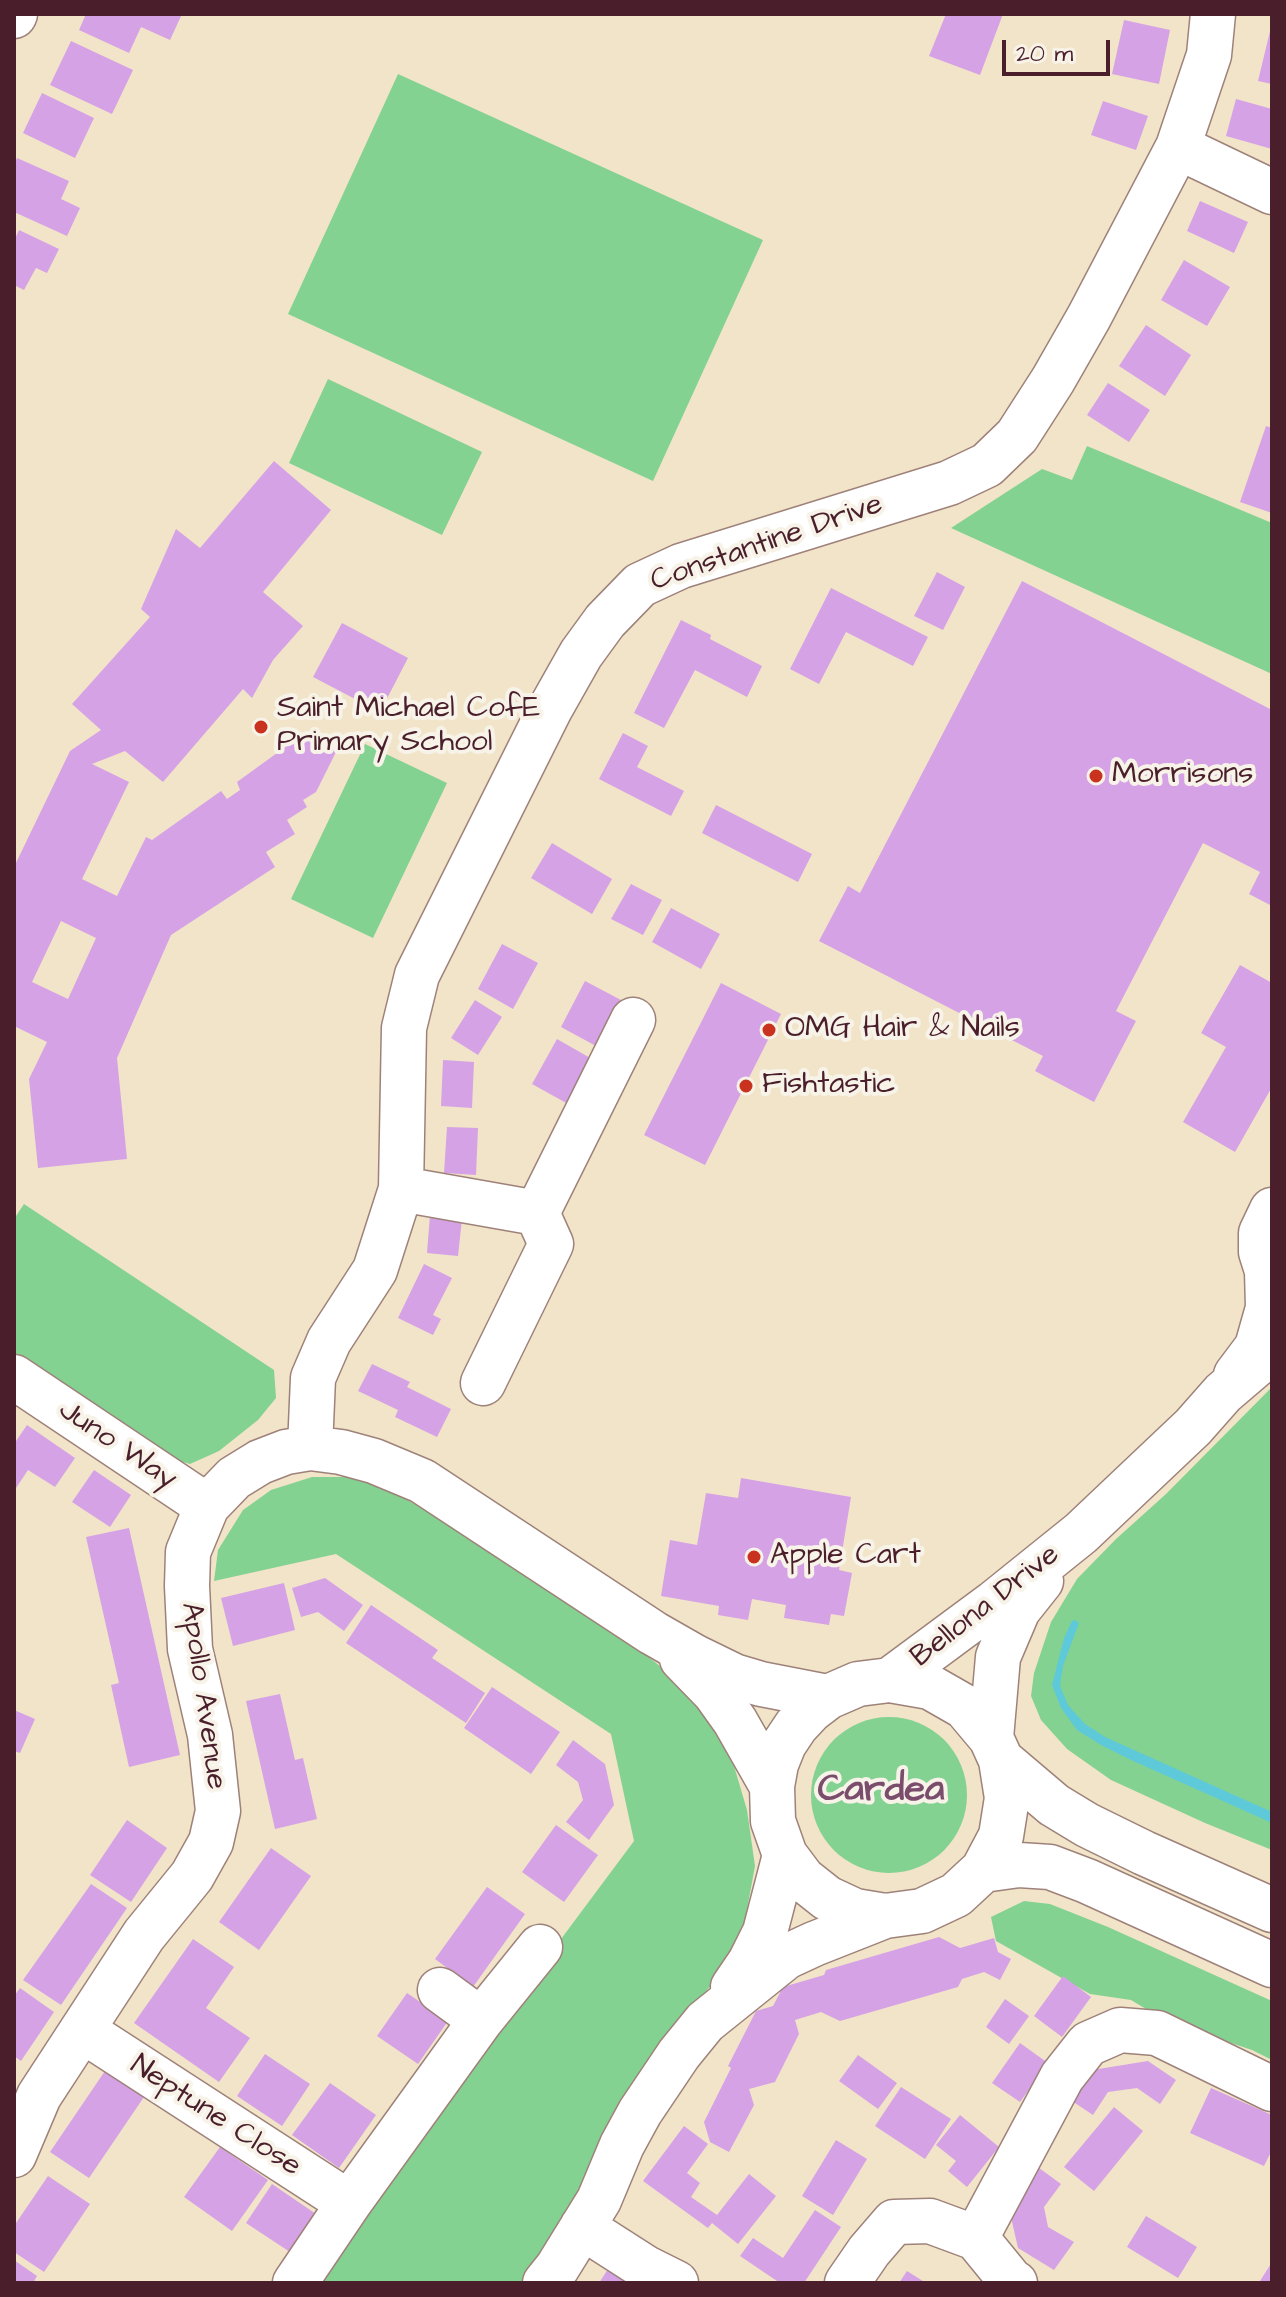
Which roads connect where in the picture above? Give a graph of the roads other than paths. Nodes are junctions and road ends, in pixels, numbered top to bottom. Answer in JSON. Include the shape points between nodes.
{"nodes":[{"id":1,"x":1213,"y":14,"type":"edge"},
{"id":2,"x":1178,"y":147,"type":"junction"},
{"id":3,"x":1272,"y":192,"type":"edge"},
{"id":4,"x":633,"y":1020,"type":"dead end"},
{"id":5,"x":401,"y":1189,"type":"junction"},
{"id":6,"x":1272,"y":1210,"type":"edge"},
{"id":7,"x":537,"y":1213,"type":"junction"},
{"id":8,"x":1270,"y":1274,"type":"edge"},
{"id":9,"x":1272,"y":1351,"type":"edge"},
{"id":10,"x":483,"y":1383,"type":"dead end"},
{"id":11,"x":18,"y":1390,"type":"edge"},
{"id":12,"x":1223,"y":1393,"type":"junction"},
{"id":13,"x":310,"y":1448,"type":"junction"},
{"id":14,"x":207,"y":1506,"type":"junction"},
{"id":15,"x":1081,"y":1533,"type":"junction"},
{"id":16,"x":653,"y":1633,"type":"junction"},
{"id":17,"x":890,"y":1680,"type":"junction"},
{"id":18,"x":828,"y":1697,"type":"junction"},
{"id":19,"x":996,"y":1749,"type":"junction"},
{"id":20,"x":772,"y":1786,"type":"junction"},
{"id":21,"x":785,"y":1855,"type":"junction"},
{"id":22,"x":983,"y":1870,"type":"junction"},
{"id":23,"x":1272,"y":1910,"type":"edge"},
{"id":24,"x":885,"y":1916,"type":"junction"},
{"id":25,"x":540,"y":1947,"type":"dead end"},
{"id":26,"x":1272,"y":1965,"type":"edge"},
{"id":27,"x":440,"y":1990,"type":"dead end"},
{"id":28,"x":715,"y":2012,"type":"junction"},
{"id":29,"x":481,"y":2020,"type":"junction"},
{"id":30,"x":82,"y":2030,"type":"junction"},
{"id":31,"x":1272,"y":2089,"type":"edge"},
{"id":32,"x":14,"y":2155,"type":"edge"},
{"id":33,"x":349,"y":2203,"type":"junction"},
{"id":34,"x":582,"y":2227,"type":"junction"},
{"id":35,"x":976,"y":2238,"type":"junction"},
{"id":36,"x":295,"y":2283,"type":"edge"},
{"id":37,"x":545,"y":2283,"type":"edge"},
{"id":38,"x":676,"y":2283,"type":"edge"},
{"id":39,"x":847,"y":2283,"type":"edge"},
{"id":40,"x":1013,"y":2283,"type":"edge"}],
"edges":[{"from":1,"to":2,"type":"street","name":"Constantine Drive","via":[[1209,55]]},
{"from":2,"to":3,"type":"street"},
{"from":2,"to":5,"type":"street","name":"Constantine Drive","via":[[1053,380],[1017,436],[987,465],[949,483],[681,566],[640,585],[605,621],[550,709],[417,975],[404,1028]]},
{"from":4,"to":7,"type":"street"},
{"from":5,"to":7,"type":"street"},
{"from":5,"to":13,"type":"street","name":"Constantine Drive","via":[[375,1270],[329,1341],[313,1378]]},
{"from":6,"to":8,"type":"street","name":"Bellona Drive","via":[[1261,1233],[1261,1252]]},
{"from":7,"to":10,"type":"street","via":[[551,1244]]},
{"from":8,"to":12,"type":"street","name":"Bellona Drive","via":[[1257,1347]]},
{"from":9,"to":12,"type":"street","name":"Bellona Drive"},
{"from":11,"to":14,"type":"street","name":"Juno Way"},
{"from":12,"to":15,"type":"street","name":"Bellona Drive"},
{"from":13,"to":14,"type":"street","name":"Apollo Avenue","via":[[260,1462],[234,1478]]},
{"from":13,"to":16,"type":"street","name":"Apollo Avenue","via":[[374,1461],[422,1481]]},
{"from":14,"to":30,"type":"street","name":"Apollo Avenue","via":[[188,1552],[187,1586],[190,1649],[210,1735],[218,1811],[211,1842]]},
{"from":15,"to":17,"type":"street","name":"Bellona Drive"},
{"from":15,"to":19,"type":"street","name":"Bellona Drive","via":[[1018,1610],[998,1657]]},
{"from":16,"to":18,"type":"street","name":"Apollo Avenue","via":[[734,1676]]},
{"from":16,"to":20,"type":"street","name":"Apollo Avenue","via":[[715,1693]]},
{"from":17,"to":18,"type":"street","via":[[858,1684]]},
{"from":17,"to":19,"type":"street","via":[[930,1687],[965,1707]]},
{"from":18,"to":20,"type":"street","via":[[784,1744]]},
{"from":19,"to":22,"type":"street","via":[[1007,1798],[1001,1836]]},
{"from":19,"to":23,"type":"street","via":[[1054,1805],[1087,1825]]},
{"from":20,"to":21,"type":"street","via":[[773,1821]]},
{"from":21,"to":24,"type":"street","via":[[827,1898],[855,1911]]},
{"from":21,"to":28,"type":"street","via":[[765,1932]]},
{"from":22,"to":24,"type":"street","via":[[956,1895],[922,1911]]},
{"from":22,"to":26,"type":"street","via":[[1050,1867]]},
{"from":24,"to":28,"type":"street","via":[[786,1957]]},
{"from":25,"to":29,"type":"street"},
{"from":27,"to":29,"type":"street"},
{"from":28,"to":34,"type":"street","via":[[640,2112]]},
{"from":29,"to":33,"type":"street"},
{"from":30,"to":32,"type":"street","name":"Apollo Avenue","via":[[39,2096]]},
{"from":30,"to":33,"type":"street","name":"Neptune Close"},
{"from":31,"to":35,"type":"street","via":[[1157,2033],[1120,2030],[1088,2044],[1062,2077]]},
{"from":33,"to":36,"type":"street"},
{"from":34,"to":37,"type":"street"},
{"from":34,"to":38,"type":"street"},
{"from":35,"to":39,"type":"street","via":[[930,2221],[894,2222]]},
{"from":35,"to":40,"type":"street"}]}
